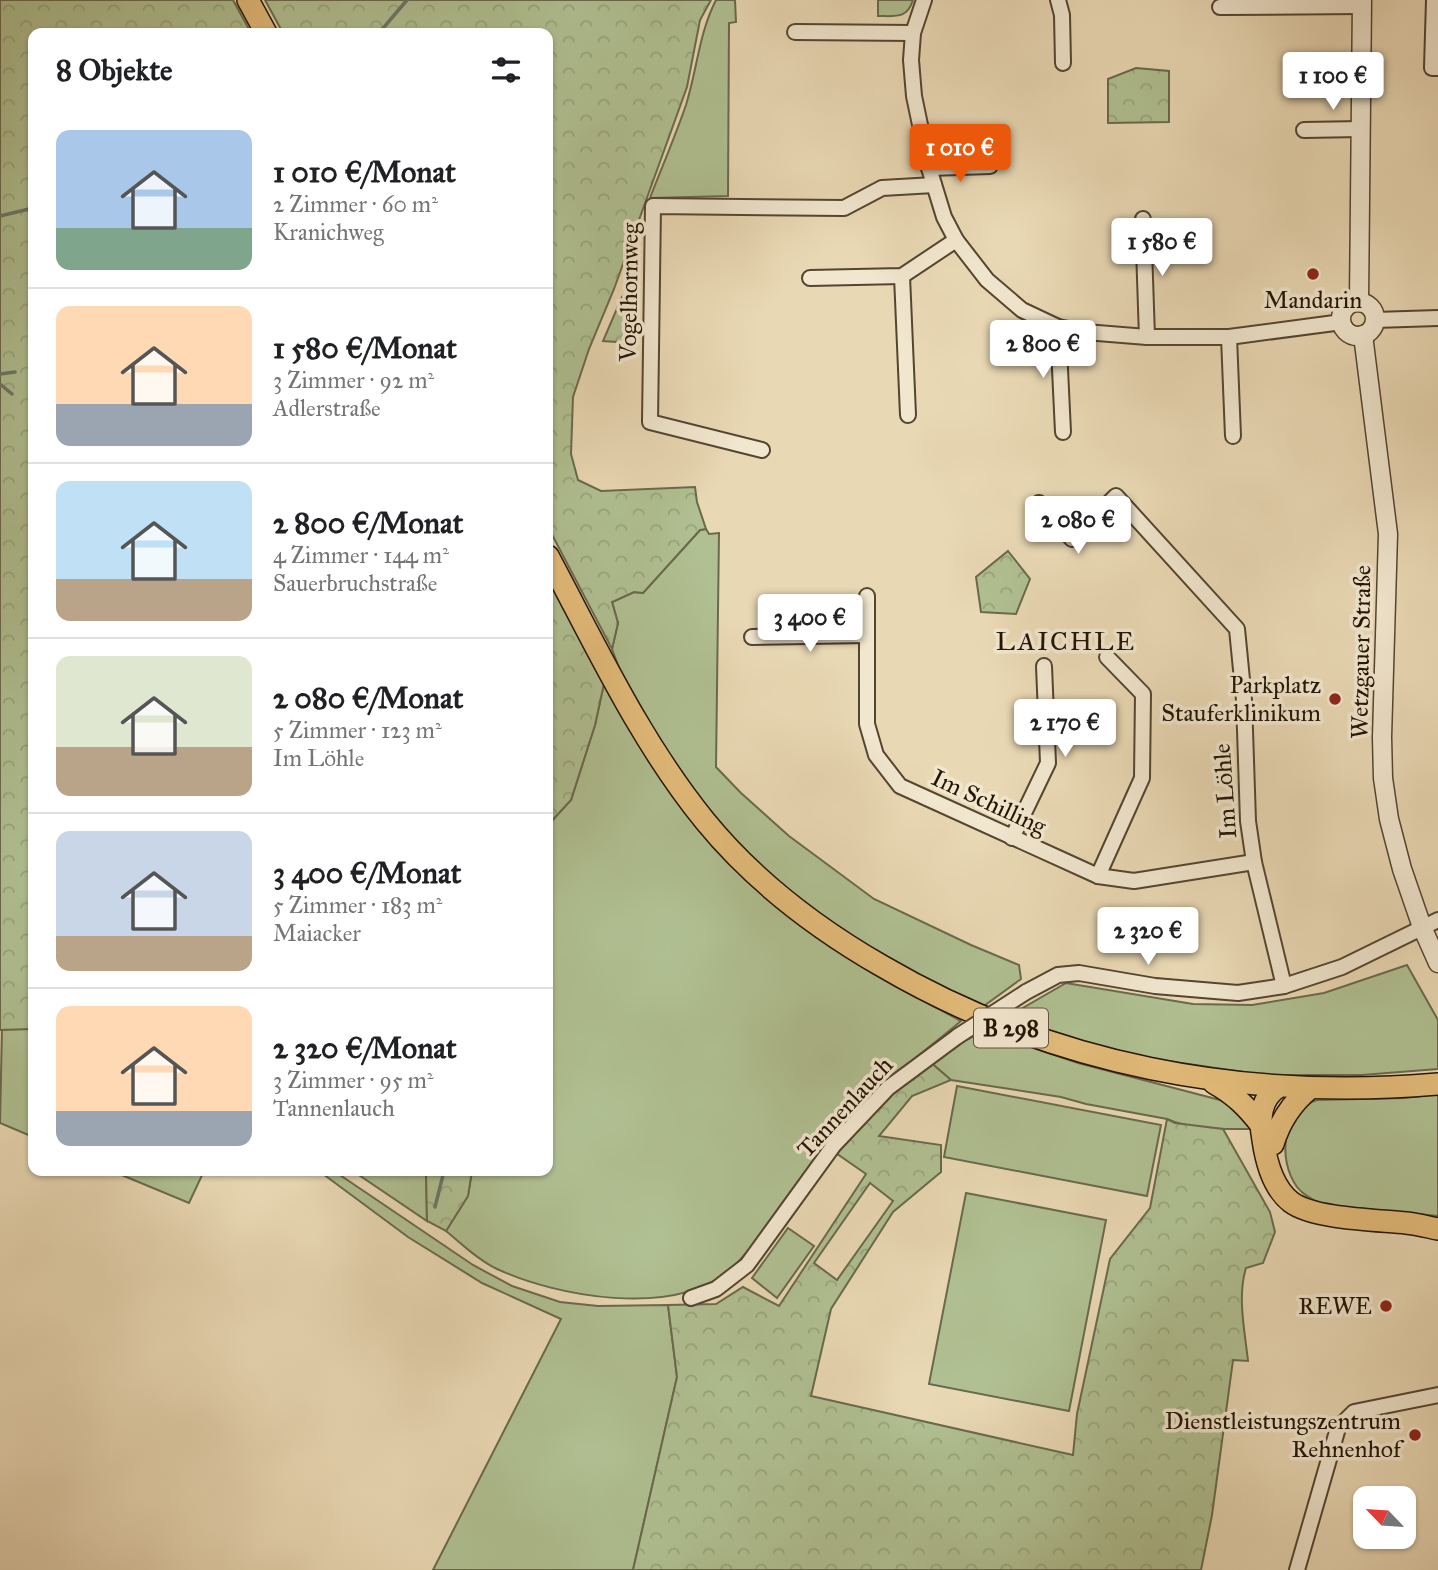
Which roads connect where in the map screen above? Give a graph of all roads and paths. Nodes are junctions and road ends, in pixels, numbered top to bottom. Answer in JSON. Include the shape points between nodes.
{"nodes":[{"id":1,"x":248,"y":0,"type":"edge"},
{"id":2,"x":923,"y":0,"type":"edge"},
{"id":3,"x":1058,"y":0,"type":"edge"},
{"id":4,"x":1434,"y":0,"type":"edge"},
{"id":5,"x":1362,"y":3,"type":"edge"},
{"id":6,"x":1220,"y":7,"type":"dead end"},
{"id":7,"x":263,"y":28,"type":"edge"},
{"id":8,"x":795,"y":32,"type":"dead end"},
{"id":9,"x":913,"y":33,"type":"junction"},
{"id":10,"x":1063,"y":63,"type":"dead end"},
{"id":11,"x":1435,"y":68,"type":"edge"},
{"id":12,"x":1361,"y":129,"type":"junction"},
{"id":13,"x":1304,"y":130,"type":"dead end"},
{"id":14,"x":990,"y":166,"type":"dead end"},
{"id":15,"x":929,"y":168,"type":"junction"},
{"id":16,"x":934,"y":185,"type":"junction"},
{"id":17,"x":1143,"y":219,"type":"dead end"},
{"id":18,"x":956,"y":240,"type":"junction"},
{"id":19,"x":902,"y":276,"type":"junction"},
{"id":20,"x":810,"y":278,"type":"dead end"},
{"id":21,"x":1359,"y":302,"type":"junction"},
{"id":22,"x":1438,"y":318,"type":"edge"},
{"id":23,"x":1375,"y":320,"type":"junction"},
{"id":24,"x":1342,"y":322,"type":"junction"},
{"id":25,"x":1058,"y":327,"type":"junction"},
{"id":26,"x":1363,"y":335,"type":"junction"},
{"id":27,"x":1147,"y":337,"type":"junction"},
{"id":28,"x":1229,"y":337,"type":"junction"},
{"id":29,"x":908,"y":415,"type":"dead end"},
{"id":30,"x":1063,"y":432,"type":"dead end"},
{"id":31,"x":1233,"y":436,"type":"dead end"},
{"id":32,"x":762,"y":450,"type":"dead end"},
{"id":33,"x":1039,"y":503,"type":"dead end"},
{"id":34,"x":553,"y":565,"type":"edge"},
{"id":35,"x":867,"y":596,"type":"dead end"},
{"id":36,"x":867,"y":635,"type":"junction"},
{"id":37,"x":752,"y":637,"type":"dead end"},
{"id":38,"x":1107,"y":657,"type":"dead end"},
{"id":39,"x":1044,"y":666,"type":"dead end"},
{"id":40,"x":1012,"y":838,"type":"junction"},
{"id":41,"x":1254,"y":862,"type":"junction"},
{"id":42,"x":1098,"y":876,"type":"junction"},
{"id":43,"x":1430,"y":924,"type":"edge"},
{"id":44,"x":1438,"y":962,"type":"edge"},
{"id":45,"x":1284,"y":986,"type":"junction"},
{"id":46,"x":1209,"y":1080,"type":"junction"},
{"id":47,"x":1438,"y":1084,"type":"edge"},
{"id":48,"x":1278,"y":1087,"type":"junction"},
{"id":49,"x":1309,"y":1089,"type":"junction"},
{"id":50,"x":1261,"y":1125,"type":"junction"},
{"id":51,"x":1273,"y":1144,"type":"junction"},
{"id":52,"x":1273,"y":1176,"type":"junction"},
{"id":53,"x":1438,"y":1223,"type":"edge"},
{"id":54,"x":1411,"y":1224,"type":"junction"},
{"id":55,"x":1438,"y":1230,"type":"edge"},
{"id":56,"x":691,"y":1298,"type":"dead end"},
{"id":57,"x":1438,"y":1395,"type":"edge"},
{"id":58,"x":1297,"y":1570,"type":"edge"}],
"edges":[{"from":1,"to":7,"type":"main road"},
{"from":2,"to":9,"type":"street"},
{"from":3,"to":10,"type":"street"},
{"from":4,"to":11,"type":"street"},
{"from":5,"to":6,"type":"street"},
{"from":5,"to":12,"type":"street"},
{"from":8,"to":9,"type":"street"},
{"from":9,"to":15,"type":"street","via":[[914,96]]},
{"from":12,"to":13,"type":"street"},
{"from":12,"to":21,"type":"street"},
{"from":14,"to":15,"type":"street"},
{"from":15,"to":16,"type":"street"},
{"from":16,"to":18,"type":"street"},
{"from":16,"to":32,"type":"street","name":"Vogelhornweg","via":[[882,188],[844,208],[653,206],[650,422]]},
{"from":17,"to":27,"type":"street"},
{"from":18,"to":19,"type":"street"},
{"from":18,"to":25,"type":"street","via":[[987,280],[1022,310]]},
{"from":19,"to":20,"type":"street"},
{"from":19,"to":29,"type":"street"},
{"from":21,"to":23,"type":"street","via":[[1373,310]]},
{"from":21,"to":24,"type":"street","via":[[1346,308]]},
{"from":22,"to":23,"type":"street"},
{"from":23,"to":26,"type":"street"},
{"from":24,"to":26,"type":"street","via":[[1352,335]]},
{"from":24,"to":28,"type":"street"},
{"from":25,"to":27,"type":"street"},
{"from":25,"to":30,"type":"street"},
{"from":26,"to":43,"type":"street","name":"Wetzgauer Straße","via":[[1388,534],[1383,778],[1402,869]]},
{"from":27,"to":28,"type":"street"},
{"from":28,"to":31,"type":"street"},
{"from":33,"to":41,"type":"street","name":"Im Löhle","via":[[1072,540],[1116,496],[1237,629]]},
{"from":34,"to":46,"type":"main road","number":"B 298","via":[[646,735],[691,803],[745,864],[821,928],[918,987],[1009,1028],[1100,1058]]},
{"from":35,"to":36,"type":"street","name":"Im Schilling"},
{"from":36,"to":37,"type":"street"},
{"from":36,"to":40,"type":"street","name":"Im Schilling","via":[[867,724],[876,755],[900,786]]},
{"from":38,"to":42,"type":"street","via":[[1143,694],[1142,778]]},
{"from":39,"to":40,"type":"street","via":[[1048,763]]},
{"from":40,"to":42,"type":"street","name":"Im Schilling"},
{"from":41,"to":42,"type":"street","name":"Im Schilling","via":[[1134,881]]},
{"from":41,"to":45,"type":"street","name":"Im Löhle"},
{"from":43,"to":44,"type":"street","name":"Wetzgauer Straße"},
{"from":43,"to":45,"type":"street","name":"Tannenlauch","via":[[1342,967]]},
{"from":45,"to":56,"type":"street","name":"Tannenlauch","bridge":true,"via":[[1238,993],[1154,986],[1079,973],[1059,975],[1026,992],[888,1088],[834,1145],[747,1265],[716,1289]]},
{"from":46,"to":48,"type":"main road","number":"B 298"},
{"from":46,"to":50,"type":"main road","via":[[1238,1099]]},
{"from":47,"to":49,"type":"main road","number":"B 298"},
{"from":48,"to":49,"type":"main road","number":"B 298"},
{"from":48,"to":50,"type":"main road","via":[[1264,1102]]},
{"from":48,"to":51,"type":"main road"},
{"from":49,"to":51,"type":"main road","via":[[1283,1119]]},
{"from":50,"to":52,"type":"main road"},
{"from":51,"to":52,"type":"main road"},
{"from":52,"to":54,"type":"main road","via":[[1290,1201],[1308,1210]]},
{"from":53,"to":54,"type":"main road"},
{"from":54,"to":55,"type":"main road"},
{"from":57,"to":58,"type":"street","via":[[1354,1412],[1345,1419],[1338,1428]]}]}
